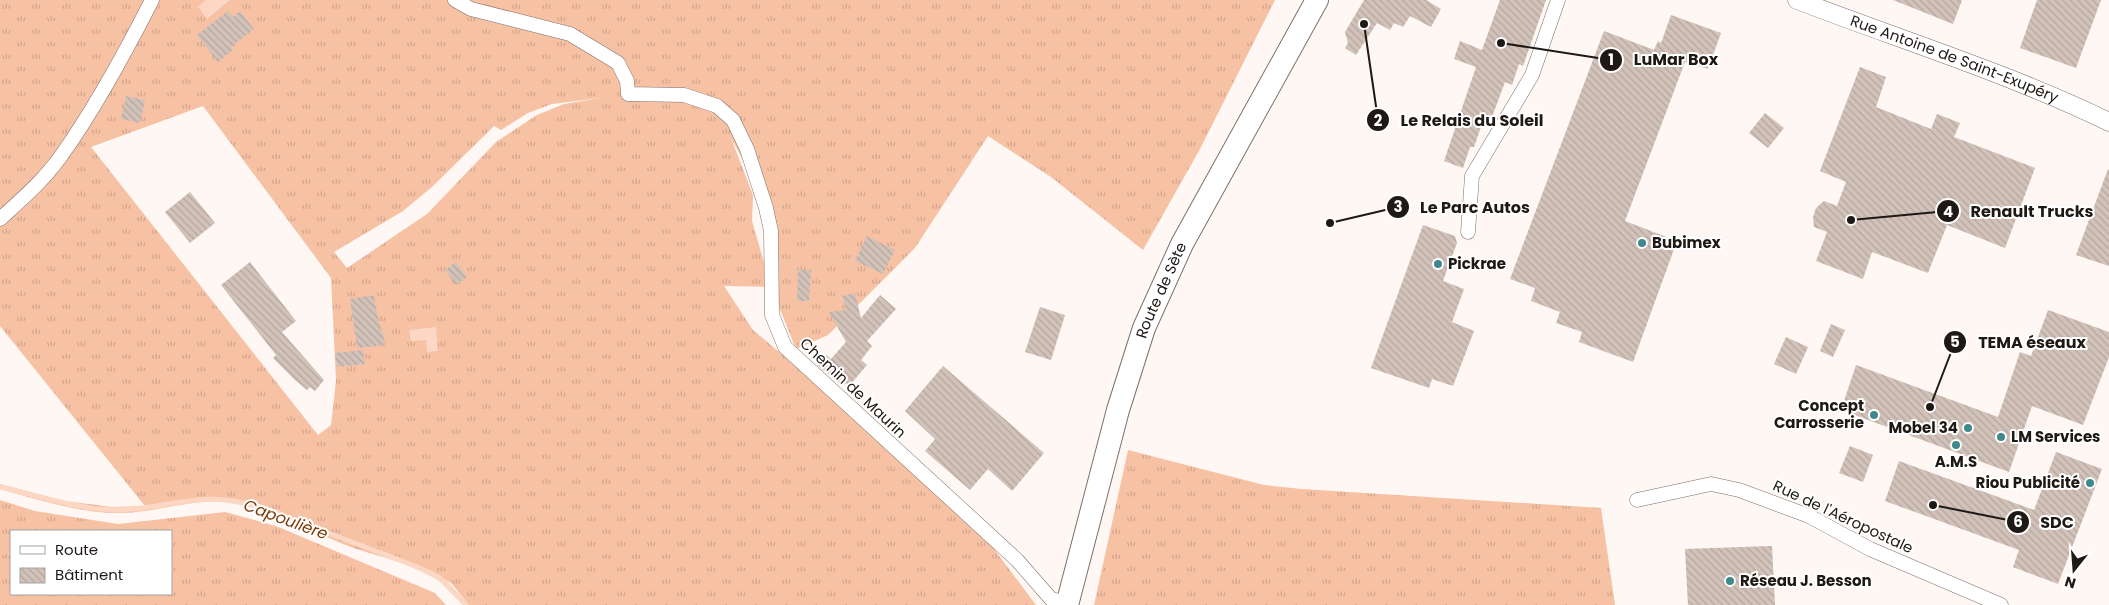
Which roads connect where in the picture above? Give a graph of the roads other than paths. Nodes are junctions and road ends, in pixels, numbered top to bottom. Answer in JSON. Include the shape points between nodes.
{"nodes":[{"id":1,"x":152,"y":0,"type":"edge"},
{"id":2,"x":455,"y":0,"type":"edge"},
{"id":3,"x":1317,"y":0,"type":"edge"},
{"id":4,"x":1558,"y":0,"type":"edge"},
{"id":5,"x":1797,"y":0,"type":"edge"},
{"id":6,"x":2109,"y":122,"type":"edge"},
{"id":7,"x":0,"y":219,"type":"edge"},
{"id":8,"x":1468,"y":232,"type":"dead end"},
{"id":9,"x":1637,"y":500,"type":"dead end"},
{"id":10,"x":1067,"y":604,"type":"edge"},
{"id":11,"x":2001,"y":605,"type":"edge"}],
"edges":[{"from":1,"to":7,"type":"street","via":[[123,57],[61,156],[31,192]]},
{"from":2,"to":10,"type":"street","name":"Chemin de Maurin","via":[[471,9],[570,34],[618,62],[627,80],[628,94],[684,95],[717,106],[733,120],[747,149],[766,208],[771,231],[772,315],[785,347],[1017,560],[1051,599]]},
{"from":3,"to":10,"type":"main road","name":"Route de Sète","via":[[1182,244],[1144,328],[1118,410]]},
{"from":4,"to":8,"type":"street","via":[[1532,75],[1472,176]]},
{"from":5,"to":6,"type":"street","name":"Rue Antoine de Saint-Exupéry","via":[[1956,58]]},
{"from":9,"to":11,"type":"street","name":"Rue de l'Aéropostale","via":[[1711,484],[1739,490],[1809,516],[1870,549]]}]}
